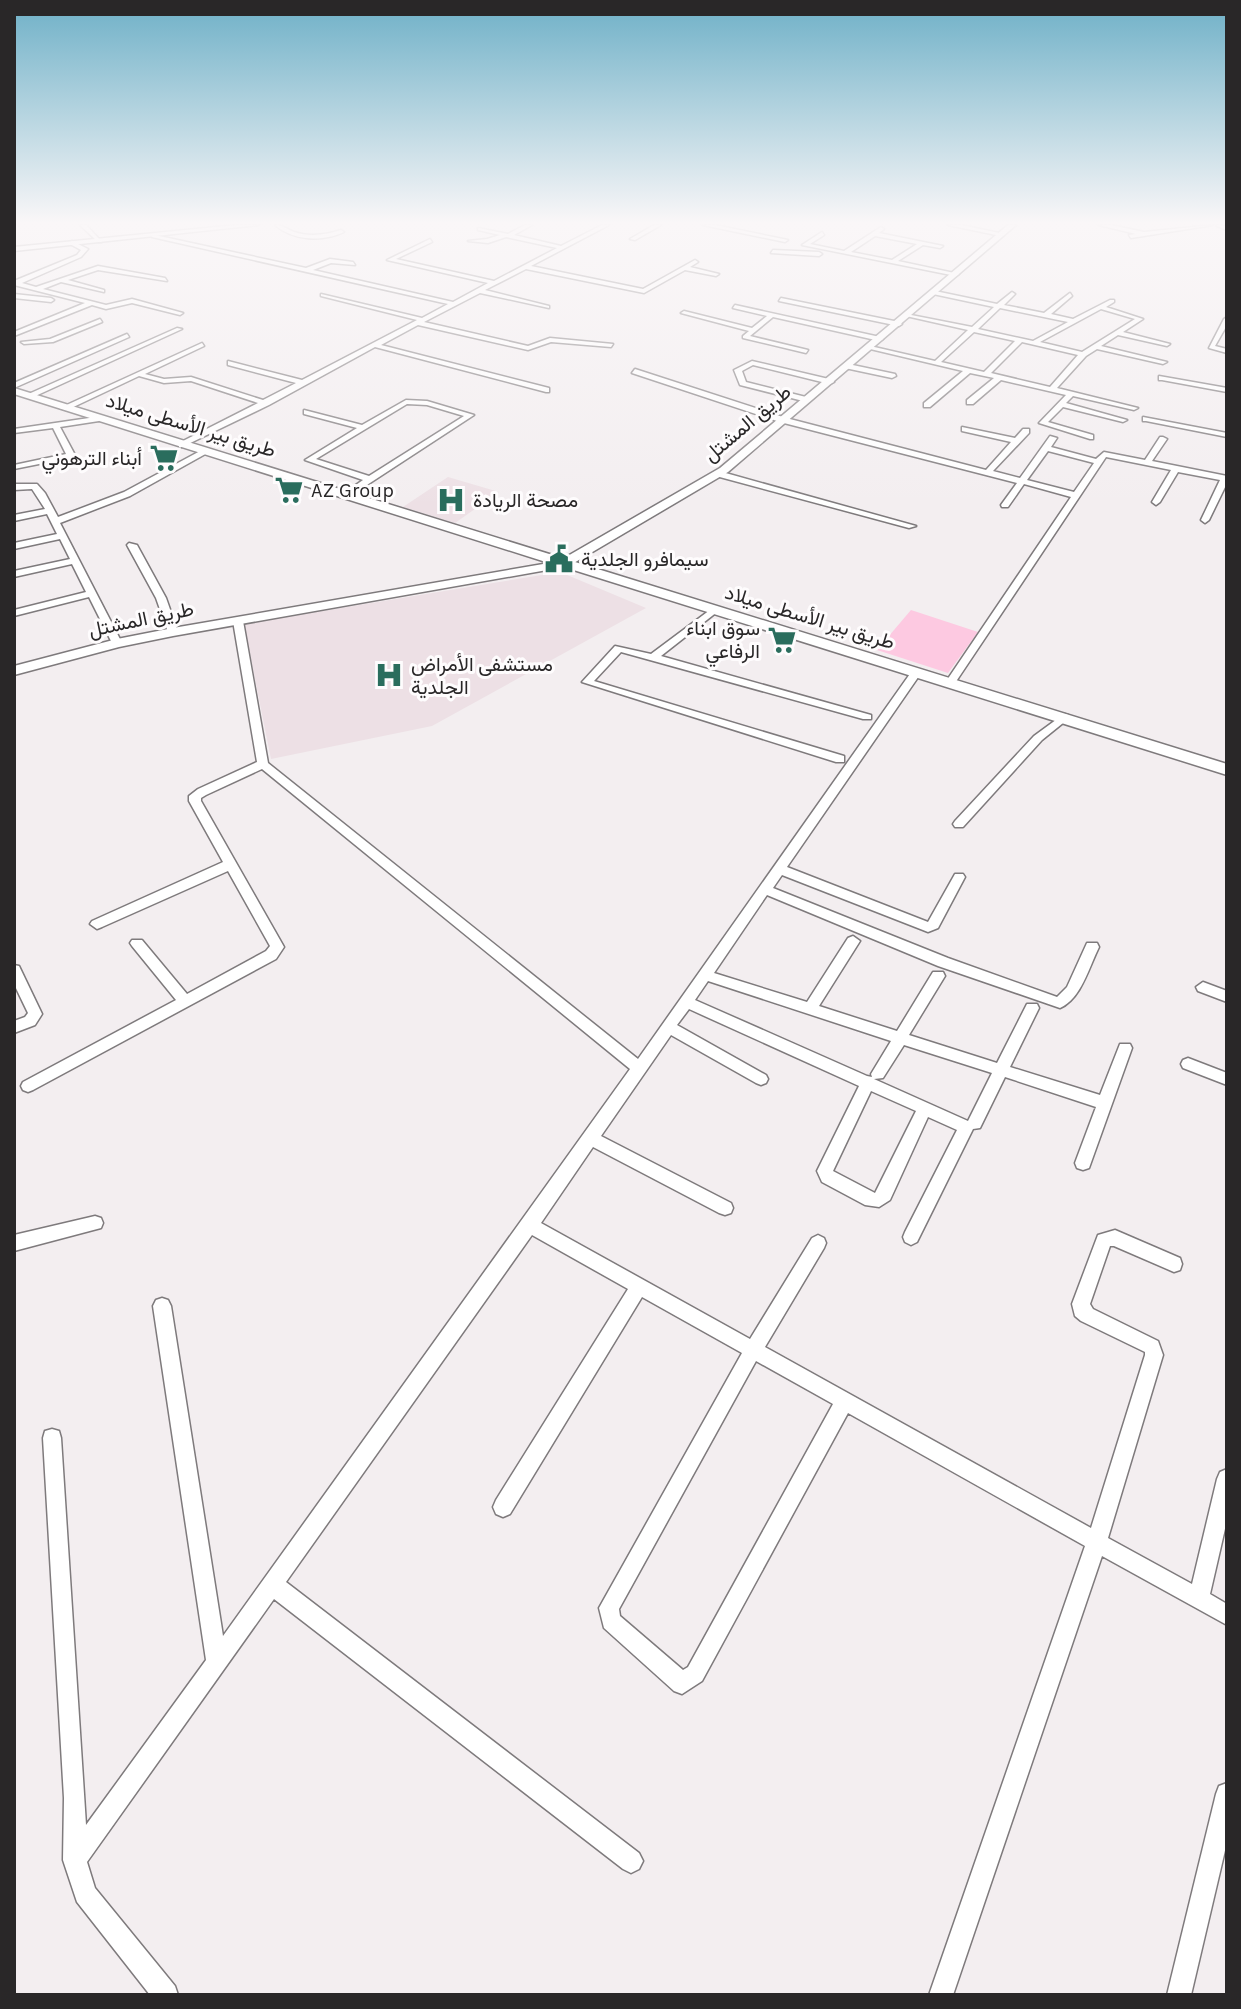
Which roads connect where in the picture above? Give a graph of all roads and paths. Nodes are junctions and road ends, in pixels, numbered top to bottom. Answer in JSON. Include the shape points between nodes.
{"nodes":[{"id":1,"x":55,"y":319,"type":"edge"},
{"id":2,"x":409,"y":319,"type":"edge"},
{"id":3,"x":427,"y":319,"type":"edge"},
{"id":4,"x":708,"y":319,"type":"edge"},
{"id":5,"x":767,"y":319,"type":"edge"},
{"id":6,"x":789,"y":319,"type":"edge"},
{"id":7,"x":873,"y":319,"type":"edge"},
{"id":8,"x":904,"y":319,"type":"edge"},
{"id":9,"x":925,"y":319,"type":"edge"},
{"id":10,"x":986,"y":319,"type":"edge"},
{"id":11,"x":1060,"y":319,"type":"edge"},
{"id":12,"x":1077,"y":319,"type":"edge"},
{"id":13,"x":1139,"y":319,"type":"edge"},
{"id":14,"x":1227,"y":319,"type":"edge"},
{"id":15,"x":100,"y":321,"type":"dead end"},
{"id":16,"x":1073,"y":321,"type":"junction"},
{"id":17,"x":421,"y":322,"type":"junction"},
{"id":18,"x":899,"y":324,"type":"junction"},
{"id":19,"x":179,"y":329,"type":"dead end"},
{"id":20,"x":754,"y":330,"type":"junction"},
{"id":21,"x":974,"y":330,"type":"junction"},
{"id":22,"x":1118,"y":333,"type":"junction"},
{"id":23,"x":14,"y":336,"type":"edge"},
{"id":24,"x":127,"y":336,"type":"dead end"},
{"id":25,"x":880,"y":339,"type":"junction"},
{"id":26,"x":1020,"y":340,"type":"junction"},
{"id":27,"x":24,"y":342,"type":"junction"},
{"id":28,"x":1034,"y":343,"type":"junction"},
{"id":29,"x":1167,"y":344,"type":"dead end"},
{"id":30,"x":202,"y":345,"type":"dead end"},
{"id":31,"x":374,"y":345,"type":"junction"},
{"id":32,"x":611,"y":345,"type":"dead end"},
{"id":33,"x":1094,"y":346,"type":"junction"},
{"id":34,"x":14,"y":348,"type":"edge"},
{"id":35,"x":134,"y":348,"type":"junction"},
{"id":36,"x":870,"y":348,"type":"junction"},
{"id":37,"x":806,"y":351,"type":"dead end"},
{"id":38,"x":1227,"y":351,"type":"edge"},
{"id":39,"x":1083,"y":354,"type":"junction"},
{"id":40,"x":173,"y":357,"type":"junction"},
{"id":41,"x":1163,"y":362,"type":"dead end"},
{"id":42,"x":231,"y":363,"type":"dead end"},
{"id":43,"x":936,"y":363,"type":"junction"},
{"id":44,"x":848,"y":366,"type":"junction"},
{"id":45,"x":635,"y":371,"type":"dead end"},
{"id":46,"x":968,"y":371,"type":"junction"},
{"id":47,"x":139,"y":374,"type":"junction"},
{"id":48,"x":985,"y":375,"type":"junction"},
{"id":49,"x":892,"y":376,"type":"dead end"},
{"id":50,"x":999,"y":378,"type":"junction"},
{"id":51,"x":1162,"y":378,"type":"dead end"},
{"id":52,"x":830,"y":382,"type":"junction"},
{"id":53,"x":304,"y":383,"type":"junction"},
{"id":54,"x":14,"y":389,"type":"edge"},
{"id":55,"x":546,"y":390,"type":"dead end"},
{"id":56,"x":1051,"y":390,"type":"junction"},
{"id":57,"x":1227,"y":390,"type":"edge"},
{"id":58,"x":1071,"y":394,"type":"junction"},
{"id":59,"x":28,"y":396,"type":"junction"},
{"id":60,"x":807,"y":400,"type":"junction"},
{"id":61,"x":970,"y":402,"type":"dead end"},
{"id":62,"x":266,"y":403,"type":"junction"},
{"id":63,"x":927,"y":405,"type":"dead end"},
{"id":64,"x":1063,"y":405,"type":"junction"},
{"id":65,"x":64,"y":408,"type":"junction"},
{"id":66,"x":1134,"y":408,"type":"dead end"},
{"id":67,"x":307,"y":412,"type":"dead end"},
{"id":68,"x":96,"y":419,"type":"junction"},
{"id":69,"x":1146,"y":419,"type":"dead end"},
{"id":70,"x":783,"y":420,"type":"junction"},
{"id":71,"x":1123,"y":420,"type":"dead end"},
{"id":72,"x":56,"y":426,"type":"junction"},
{"id":73,"x":362,"y":427,"type":"junction"},
{"id":74,"x":965,"y":429,"type":"dead end"},
{"id":75,"x":14,"y":431,"type":"edge"},
{"id":76,"x":1026,"y":431,"type":"dead end"},
{"id":77,"x":1227,"y":435,"type":"edge"},
{"id":78,"x":1090,"y":437,"type":"dead end"},
{"id":79,"x":1053,"y":438,"type":"dead end"},
{"id":80,"x":1163,"y":439,"type":"dead end"},
{"id":81,"x":1016,"y":441,"type":"junction"},
{"id":82,"x":182,"y":445,"type":"junction"},
{"id":83,"x":1045,"y":448,"type":"junction"},
{"id":84,"x":205,"y":452,"type":"junction"},
{"id":85,"x":1148,"y":461,"type":"junction"},
{"id":86,"x":1098,"y":462,"type":"junction"},
{"id":87,"x":14,"y":467,"type":"edge"},
{"id":88,"x":1176,"y":468,"type":"junction"},
{"id":89,"x":987,"y":473,"type":"junction"},
{"id":90,"x":719,"y":474,"type":"junction"},
{"id":91,"x":1226,"y":478,"type":"edge"},
{"id":92,"x":369,"y":479,"type":"junction"},
{"id":93,"x":1020,"y":481,"type":"junction"},
{"id":94,"x":14,"y":487,"type":"edge"},
{"id":95,"x":1075,"y":495,"type":"junction"},
{"id":96,"x":344,"y":496,"type":"junction"},
{"id":97,"x":1156,"y":502,"type":"dead end"},
{"id":98,"x":1005,"y":505,"type":"dead end"},
{"id":99,"x":49,"y":511,"type":"junction"},
{"id":100,"x":14,"y":518,"type":"edge"},
{"id":101,"x":1205,"y":520,"type":"dead end"},
{"id":102,"x":54,"y":522,"type":"junction"},
{"id":103,"x":912,"y":526,"type":"dead end"},
{"id":104,"x":61,"y":536,"type":"junction"},
{"id":105,"x":132,"y":545,"type":"dead end"},
{"id":106,"x":14,"y":546,"type":"edge"},
{"id":107,"x":74,"y":561,"type":"junction"},
{"id":108,"x":557,"y":562,"type":"junction"},
{"id":109,"x":14,"y":574,"type":"edge"},
{"id":110,"x":91,"y":594,"type":"junction"},
{"id":111,"x":714,"y":610,"type":"junction"},
{"id":112,"x":14,"y":613,"type":"edge"},
{"id":113,"x":238,"y":621,"type":"junction"},
{"id":114,"x":173,"y":632,"type":"junction"},
{"id":115,"x":117,"y":643,"type":"junction"},
{"id":116,"x":652,"y":658,"type":"junction"},
{"id":117,"x":14,"y":671,"type":"edge"},
{"id":118,"x":916,"y":673,"type":"junction"},
{"id":119,"x":950,"y":683,"type":"junction"},
{"id":120,"x":867,"y":717,"type":"dead end"},
{"id":121,"x":1064,"y":717,"type":"junction"},
{"id":122,"x":840,"y":759,"type":"dead end"},
{"id":123,"x":263,"y":764,"type":"junction"},
{"id":124,"x":1227,"y":770,"type":"edge"},
{"id":125,"x":959,"y":824,"type":"dead end"},
{"id":126,"x":229,"y":865,"type":"junction"},
{"id":127,"x":779,"y":869,"type":"junction"},
{"id":128,"x":959,"y":877,"type":"dead end"},
{"id":129,"x":764,"y":889,"type":"junction"},
{"id":130,"x":97,"y":924,"type":"dead end"},
{"id":131,"x":853,"y":941,"type":"dead end"},
{"id":132,"x":137,"y":943,"type":"dead end"},
{"id":133,"x":1092,"y":947,"type":"dead end"},
{"id":134,"x":14,"y":970,"type":"edge"},
{"id":135,"x":704,"y":975,"type":"junction"},
{"id":136,"x":938,"y":976,"type":"dead end"},
{"id":137,"x":1203,"y":987,"type":"dead end"},
{"id":138,"x":1227,"y":997,"type":"edge"},
{"id":139,"x":185,"y":1001,"type":"junction"},
{"id":140,"x":685,"y":1001,"type":"junction"},
{"id":141,"x":1032,"y":1008,"type":"dead end"},
{"id":142,"x":810,"y":1009,"type":"junction"},
{"id":143,"x":14,"y":1027,"type":"edge"},
{"id":144,"x":668,"y":1027,"type":"junction"},
{"id":145,"x":900,"y":1037,"type":"junction"},
{"id":146,"x":1125,"y":1048,"type":"dead end"},
{"id":147,"x":1188,"y":1064,"type":"dead end"},
{"id":148,"x":639,"y":1068,"type":"junction"},
{"id":149,"x":1002,"y":1070,"type":"junction"},
{"id":150,"x":873,"y":1078,"type":"junction"},
{"id":151,"x":761,"y":1079,"type":"dead end"},
{"id":152,"x":1227,"y":1079,"type":"edge"},
{"id":153,"x":28,"y":1086,"type":"dead end"},
{"id":154,"x":1104,"y":1103,"type":"junction"},
{"id":155,"x":925,"y":1108,"type":"junction"},
{"id":156,"x":975,"y":1123,"type":"dead end"},
{"id":157,"x":591,"y":1138,"type":"junction"},
{"id":158,"x":1083,"y":1163,"type":"dead end"},
{"id":159,"x":725,"y":1208,"type":"dead end"},
{"id":160,"x":95,"y":1223,"type":"dead end"},
{"id":161,"x":530,"y":1225,"type":"junction"},
{"id":162,"x":911,"y":1237,"type":"dead end"},
{"id":163,"x":14,"y":1243,"type":"edge"},
{"id":164,"x":818,"y":1243,"type":"dead end"},
{"id":165,"x":1174,"y":1264,"type":"dead end"},
{"id":166,"x":639,"y":1286,"type":"junction"},
{"id":167,"x":162,"y":1306,"type":"dead end"},
{"id":168,"x":753,"y":1350,"type":"junction"},
{"id":169,"x":845,"y":1401,"type":"junction"},
{"id":170,"x":52,"y":1438,"type":"dead end"},
{"id":171,"x":1227,"y":1479,"type":"edge"},
{"id":172,"x":503,"y":1507,"type":"dead end"},
{"id":173,"x":1097,"y":1541,"type":"junction"},
{"id":174,"x":272,"y":1584,"type":"junction"},
{"id":175,"x":1199,"y":1598,"type":"junction"},
{"id":176,"x":1227,"y":1615,"type":"edge"},
{"id":177,"x":216,"y":1660,"type":"junction"},
{"id":178,"x":1227,"y":1794,"type":"edge"},
{"id":179,"x":75,"y":1860,"type":"junction"},
{"id":180,"x":631,"y":1861,"type":"dead end"},
{"id":181,"x":166,"y":1995,"type":"edge"},
{"id":182,"x":941,"y":1995,"type":"edge"},
{"id":183,"x":1179,"y":1995,"type":"edge"}],
"edges":[{"from":1,"to":23,"type":"street"},
{"from":2,"to":17,"type":"street"},
{"from":3,"to":17,"type":"street"},
{"from":4,"to":20,"type":"street"},
{"from":5,"to":20,"type":"street"},
{"from":6,"to":25,"type":"street"},
{"from":7,"to":18,"type":"street"},
{"from":8,"to":18,"type":"main road","name":"طريق المشتل"},
{"from":9,"to":21,"type":"street"},
{"from":10,"to":21,"type":"street"},
{"from":11,"to":16,"type":"street"},
{"from":12,"to":16,"type":"street"},
{"from":13,"to":22,"type":"street"},
{"from":14,"to":38,"type":"street","via":[[1211,347]]},
{"from":15,"to":27,"type":"street","via":[[51,341]]},
{"from":16,"to":28,"type":"street"},
{"from":17,"to":31,"type":"street"},
{"from":17,"to":32,"type":"street","via":[[528,348],[550,340]]},
{"from":18,"to":25,"type":"main road","name":"طريق المشتل"},
{"from":19,"to":35,"type":"street"},
{"from":20,"to":37,"type":"street","via":[[745,337]]},
{"from":21,"to":26,"type":"street"},
{"from":21,"to":43,"type":"street"},
{"from":22,"to":29,"type":"street"},
{"from":22,"to":33,"type":"street"},
{"from":23,"to":27,"type":"street"},
{"from":24,"to":54,"type":"street"},
{"from":25,"to":36,"type":"main road","name":"طريق المشتل"},
{"from":26,"to":28,"type":"street"},
{"from":26,"to":48,"type":"street"},
{"from":27,"to":34,"type":"street"},
{"from":28,"to":39,"type":"street"},
{"from":30,"to":40,"type":"street"},
{"from":31,"to":53,"type":"street"},
{"from":31,"to":55,"type":"street"},
{"from":33,"to":39,"type":"street"},
{"from":33,"to":41,"type":"street"},
{"from":35,"to":40,"type":"street"},
{"from":35,"to":59,"type":"street"},
{"from":36,"to":43,"type":"street"},
{"from":36,"to":44,"type":"main road","name":"طريق المشتل"},
{"from":39,"to":56,"type":"street"},
{"from":40,"to":47,"type":"street"},
{"from":42,"to":53,"type":"street"},
{"from":43,"to":46,"type":"street"},
{"from":44,"to":49,"type":"street"},
{"from":44,"to":52,"type":"main road","name":"طريق المشتل"},
{"from":45,"to":70,"type":"street"},
{"from":46,"to":48,"type":"street"},
{"from":46,"to":63,"type":"street"},
{"from":47,"to":62,"type":"street","via":[[164,381],[191,379]]},
{"from":47,"to":65,"type":"street"},
{"from":48,"to":50,"type":"street"},
{"from":50,"to":56,"type":"street"},
{"from":50,"to":61,"type":"street"},
{"from":51,"to":57,"type":"street"},
{"from":52,"to":60,"type":"main road","name":"طريق المشتل"},
{"from":52,"to":60,"type":"street","via":[[752,363],[738,370],[743,383]]},
{"from":53,"to":62,"type":"street"},
{"from":54,"to":59,"type":"main road","name":"طريق بير الأسطى ميلاد"},
{"from":56,"to":58,"type":"street"},
{"from":58,"to":64,"type":"street"},
{"from":58,"to":66,"type":"street"},
{"from":59,"to":65,"type":"main road","name":"طريق بير الأسطى ميلاد"},
{"from":60,"to":70,"type":"main road","name":"طريق المشتل"},
{"from":62,"to":82,"type":"street"},
{"from":64,"to":71,"type":"street"},
{"from":64,"to":78,"type":"street","via":[[1044,425]]},
{"from":65,"to":68,"type":"main road","name":"طريق بير الأسطى ميلاد"},
{"from":67,"to":73,"type":"street"},
{"from":68,"to":72,"type":"street"},
{"from":68,"to":82,"type":"main road","name":"طريق بير الأسطى ميلاد"},
{"from":69,"to":77,"type":"street"},
{"from":70,"to":89,"type":"street"},
{"from":70,"to":90,"type":"main road","name":"طريق المشتل"},
{"from":72,"to":75,"type":"street"},
{"from":72,"to":87,"type":"street","via":[[71,455]]},
{"from":73,"to":92,"type":"street","via":[[309,460]]},
{"from":73,"to":92,"type":"street","via":[[416,401],[470,417]]},
{"from":74,"to":81,"type":"street"},
{"from":76,"to":81,"type":"street"},
{"from":79,"to":83,"type":"street"},
{"from":80,"to":85,"type":"street"},
{"from":81,"to":89,"type":"street"},
{"from":82,"to":84,"type":"main road","name":"طريق بير الأسطى ميلاد"},
{"from":83,"to":86,"type":"street"},
{"from":83,"to":93,"type":"street"},
{"from":84,"to":96,"type":"main road","name":"طريق بير الأسطى ميلاد"},
{"from":84,"to":102,"type":"street","via":[[151,483]]},
{"from":85,"to":86,"type":"street","via":[[1108,453]]},
{"from":85,"to":88,"type":"street"},
{"from":86,"to":95,"type":"street"},
{"from":88,"to":91,"type":"street"},
{"from":88,"to":97,"type":"street"},
{"from":89,"to":93,"type":"street"},
{"from":90,"to":103,"type":"street"},
{"from":90,"to":108,"type":"main road","name":"طريق المشتل"},
{"from":91,"to":101,"type":"street"},
{"from":92,"to":96,"type":"street"},
{"from":93,"to":95,"type":"street"},
{"from":93,"to":98,"type":"street"},
{"from":94,"to":99,"type":"street","via":[[34,486]]},
{"from":95,"to":119,"type":"street"},
{"from":96,"to":108,"type":"main road","name":"طريق بير الأسطى ميلاد"},
{"from":99,"to":100,"type":"street"},
{"from":99,"to":102,"type":"street"},
{"from":102,"to":104,"type":"street"},
{"from":104,"to":106,"type":"street"},
{"from":104,"to":107,"type":"street"},
{"from":105,"to":114,"type":"street"},
{"from":107,"to":109,"type":"street"},
{"from":107,"to":110,"type":"street"},
{"from":108,"to":111,"type":"main road","name":"طريق بير الأسطى ميلاد"},
{"from":108,"to":113,"type":"main road","name":"طريق المشتل"},
{"from":110,"to":112,"type":"street"},
{"from":110,"to":115,"type":"street"},
{"from":111,"to":116,"type":"street"},
{"from":111,"to":118,"type":"main road","name":"طريق بير الأسطى ميلاد"},
{"from":113,"to":114,"type":"main road","name":"طريق المشتل"},
{"from":113,"to":123,"type":"street"},
{"from":114,"to":115,"type":"main road","name":"طريق المشتل"},
{"from":115,"to":117,"type":"main road","name":"طريق المشتل"},
{"from":116,"to":120,"type":"street"},
{"from":116,"to":122,"type":"street","via":[[619,648],[587,682]]},
{"from":118,"to":119,"type":"main road","name":"طريق بير الأسطى ميلاد"},
{"from":118,"to":127,"type":"street"},
{"from":119,"to":121,"type":"main road","name":"طريق بير الأسطى ميلاد"},
{"from":121,"to":124,"type":"main road","name":"طريق بير الأسطى ميلاد"},
{"from":121,"to":125,"type":"street"},
{"from":123,"to":126,"type":"street","via":[[195,796]]},
{"from":123,"to":148,"type":"street"},
{"from":126,"to":130,"type":"street"},
{"from":126,"to":139,"type":"street","via":[[277,947]]},
{"from":127,"to":128,"type":"street","via":[[928,927]]},
{"from":127,"to":129,"type":"street"},
{"from":129,"to":133,"type":"street","via":[[1060,1003]]},
{"from":129,"to":135,"type":"street"},
{"from":131,"to":142,"type":"street"},
{"from":132,"to":139,"type":"street"},
{"from":134,"to":143,"type":"street","via":[[35,1014]]},
{"from":135,"to":140,"type":"street"},
{"from":135,"to":142,"type":"street"},
{"from":136,"to":145,"type":"street"},
{"from":137,"to":138,"type":"street"},
{"from":139,"to":153,"type":"street"},
{"from":140,"to":144,"type":"street"},
{"from":140,"to":150,"type":"street"},
{"from":141,"to":149,"type":"street"},
{"from":142,"to":145,"type":"street"},
{"from":144,"to":148,"type":"street"},
{"from":144,"to":151,"type":"street"},
{"from":145,"to":149,"type":"street"},
{"from":145,"to":150,"type":"street"},
{"from":146,"to":154,"type":"street"},
{"from":147,"to":152,"type":"street"},
{"from":148,"to":157,"type":"street"},
{"from":149,"to":154,"type":"street"},
{"from":149,"to":156,"type":"street"},
{"from":150,"to":155,"type":"street"},
{"from":150,"to":155,"type":"street","via":[[825,1171],[828,1177],[879,1200]]},
{"from":154,"to":158,"type":"street"},
{"from":155,"to":162,"type":"street","via":[[966,1127]]},
{"from":157,"to":159,"type":"street"},
{"from":157,"to":161,"type":"street"},
{"from":160,"to":163,"type":"street"},
{"from":161,"to":166,"type":"street"},
{"from":161,"to":174,"type":"street"},
{"from":164,"to":168,"type":"street"},
{"from":165,"to":173,"type":"street","via":[[1115,1238],[1104,1240],[1081,1304],[1087,1315],[1152,1347],[1154,1355]]},
{"from":166,"to":168,"type":"street"},
{"from":166,"to":172,"type":"street"},
{"from":167,"to":177,"type":"street"},
{"from":168,"to":169,"type":"street"},
{"from":168,"to":169,"type":"street","via":[[608,1615],[682,1683],[695,1674]]},
{"from":169,"to":173,"type":"street"},
{"from":170,"to":179,"type":"street"},
{"from":171,"to":175,"type":"street"},
{"from":173,"to":175,"type":"street"},
{"from":173,"to":182,"type":"street"},
{"from":174,"to":177,"type":"street"},
{"from":174,"to":180,"type":"street"},
{"from":175,"to":176,"type":"street"},
{"from":177,"to":179,"type":"street"},
{"from":178,"to":183,"type":"street"},
{"from":179,"to":181,"type":"street","via":[[85,1894]]}]}
